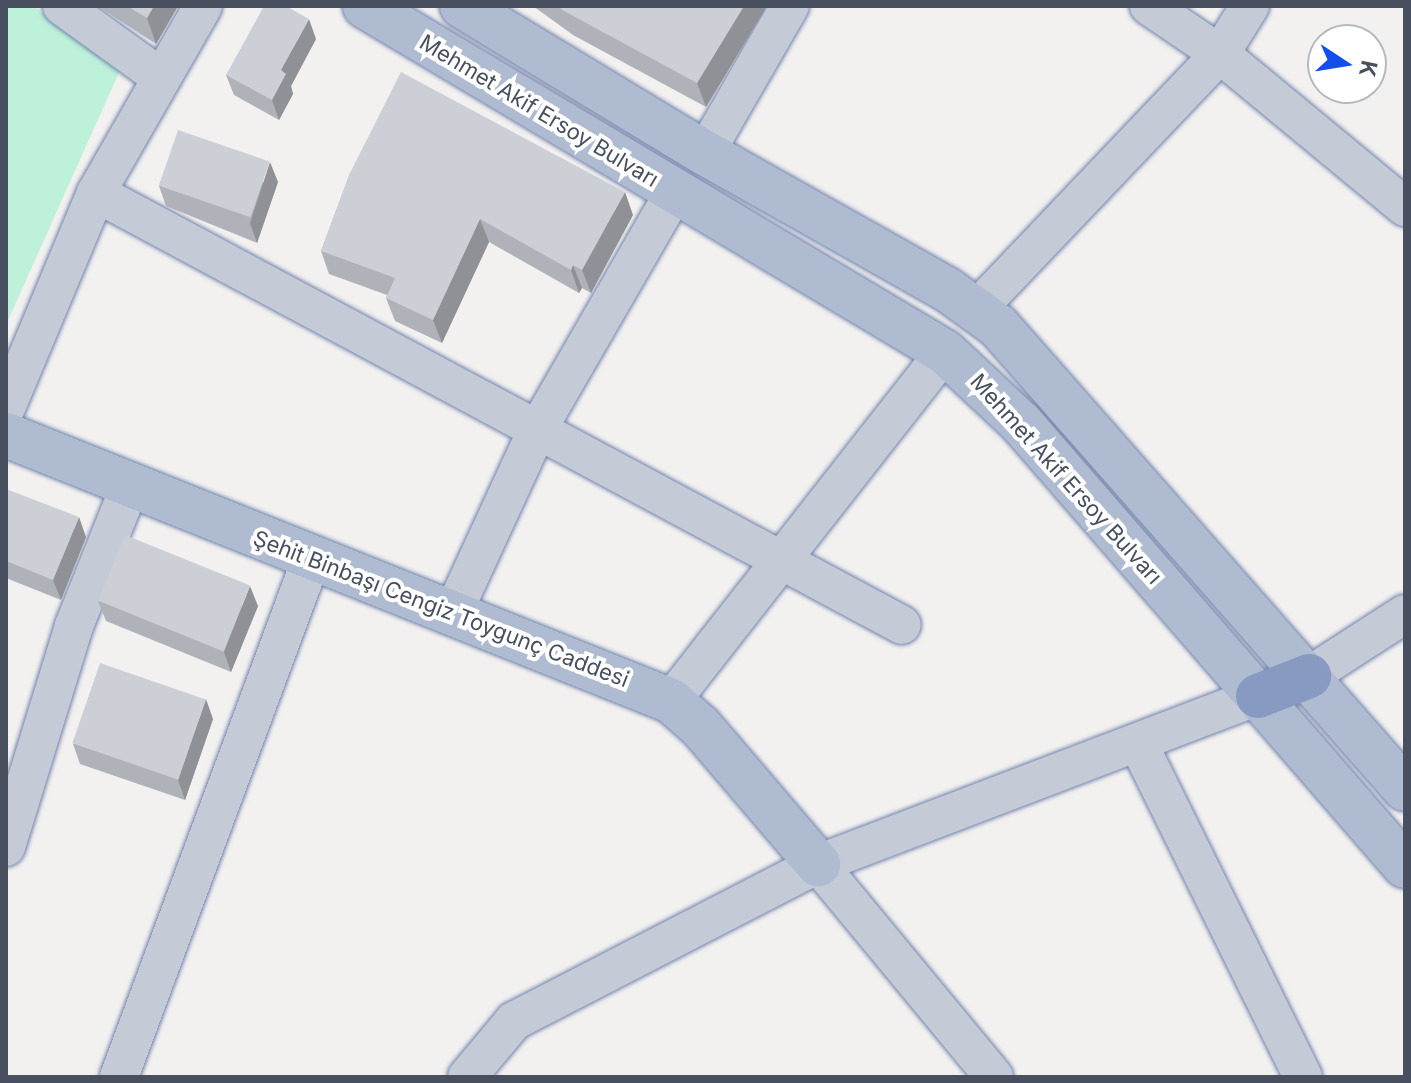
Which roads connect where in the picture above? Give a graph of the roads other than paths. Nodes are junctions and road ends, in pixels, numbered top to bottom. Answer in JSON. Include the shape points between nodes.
{"nodes":[{"id":1,"x":62,"y":6,"type":"edge"},
{"id":2,"x":203,"y":6,"type":"edge"},
{"id":3,"x":365,"y":6,"type":"edge"},
{"id":4,"x":462,"y":6,"type":"edge"},
{"id":5,"x":790,"y":6,"type":"edge"},
{"id":6,"x":1149,"y":6,"type":"edge"},
{"id":7,"x":1250,"y":6,"type":"edge"},
{"id":8,"x":1220,"y":54,"type":"junction"},
{"id":9,"x":159,"y":76,"type":"junction"},
{"id":10,"x":705,"y":153,"type":"junction"},
{"id":11,"x":96,"y":193,"type":"junction"},
{"id":12,"x":674,"y":193,"type":"junction"},
{"id":13,"x":1405,"y":207,"type":"edge"},
{"id":14,"x":977,"y":309,"type":"junction"},
{"id":15,"x":945,"y":352,"type":"junction"},
{"id":16,"x":6,"y":408,"type":"edge"},
{"id":17,"x":536,"y":432,"type":"junction"},
{"id":18,"x":6,"y":435,"type":"edge"},
{"id":19,"x":130,"y":486,"type":"junction"},
{"id":20,"x":311,"y":560,"type":"junction"},
{"id":21,"x":784,"y":563,"type":"junction"},
{"id":22,"x":1405,"y":614,"type":"edge"},
{"id":23,"x":452,"y":615,"type":"junction"},
{"id":24,"x":902,"y":625,"type":"dead end"},
{"id":25,"x":1309,"y":676,"type":"junction"},
{"id":26,"x":1258,"y":696,"type":"junction"},
{"id":27,"x":671,"y":701,"type":"junction"},
{"id":28,"x":1139,"y":745,"type":"junction"},
{"id":29,"x":1405,"y":789,"type":"edge"},
{"id":30,"x":6,"y":847,"type":"edge"},
{"id":31,"x":818,"y":864,"type":"junction"},
{"id":32,"x":1405,"y":866,"type":"edge"},
{"id":33,"x":119,"y":1077,"type":"edge"},
{"id":34,"x":467,"y":1077,"type":"edge"},
{"id":35,"x":994,"y":1077,"type":"edge"},
{"id":36,"x":1303,"y":1077,"type":"edge"}],
"edges":[{"from":1,"to":9,"type":"street"},
{"from":2,"to":9,"type":"street"},
{"from":3,"to":12,"type":"main road","name":"Mehmet Akif Ersoy Bulvarı"},
{"from":4,"to":10,"type":"main road"},
{"from":5,"to":10,"type":"street"},
{"from":6,"to":8,"type":"street"},
{"from":7,"to":8,"type":"street"},
{"from":8,"to":13,"type":"street"},
{"from":8,"to":14,"type":"street"},
{"from":9,"to":11,"type":"street"},
{"from":10,"to":14,"type":"main road"},
{"from":11,"to":16,"type":"street"},
{"from":11,"to":17,"type":"street"},
{"from":12,"to":15,"type":"main road","name":"Mehmet Akif Ersoy Bulvarı","via":[[918,331]]},
{"from":12,"to":17,"type":"street"},
{"from":14,"to":25,"type":"main road","via":[[1016,344]]},
{"from":15,"to":21,"type":"street"},
{"from":15,"to":26,"type":"main road","name":"Mehmet Akif Ersoy Bulvarı","via":[[1021,423]]},
{"from":17,"to":21,"type":"street"},
{"from":17,"to":23,"type":"street"},
{"from":18,"to":19,"type":"main road","name":"Şehit Binbaşı Cengiz Toygunç Caddesi"},
{"from":19,"to":20,"type":"main road","name":"Şehit Binbaşı Cengiz Toygunç Caddesi"},
{"from":19,"to":30,"type":"street","via":[[74,626]]},
{"from":20,"to":23,"type":"main road","name":"Şehit Binbaşı Cengiz Toygunç Caddesi"},
{"from":20,"to":33,"type":"street"},
{"from":21,"to":24,"type":"street"},
{"from":21,"to":27,"type":"street"},
{"from":22,"to":25,"type":"street"},
{"from":23,"to":27,"type":"main road","name":"Şehit Binbaşı Cengiz Toygunç Caddesi"},
{"from":25,"to":26,"type":"highway"},
{"from":25,"to":29,"type":"main road"},
{"from":26,"to":28,"type":"street"},
{"from":26,"to":32,"type":"main road","name":"Mehmet Akif Ersoy Bulvarı"},
{"from":27,"to":31,"type":"main road","name":"Şehit Binbaşı Cengiz Toygunç Caddesi","via":[[700,726]]},
{"from":28,"to":31,"type":"street"},
{"from":28,"to":36,"type":"street"},
{"from":31,"to":34,"type":"street","via":[[514,1021]]},
{"from":31,"to":35,"type":"street"}]}
